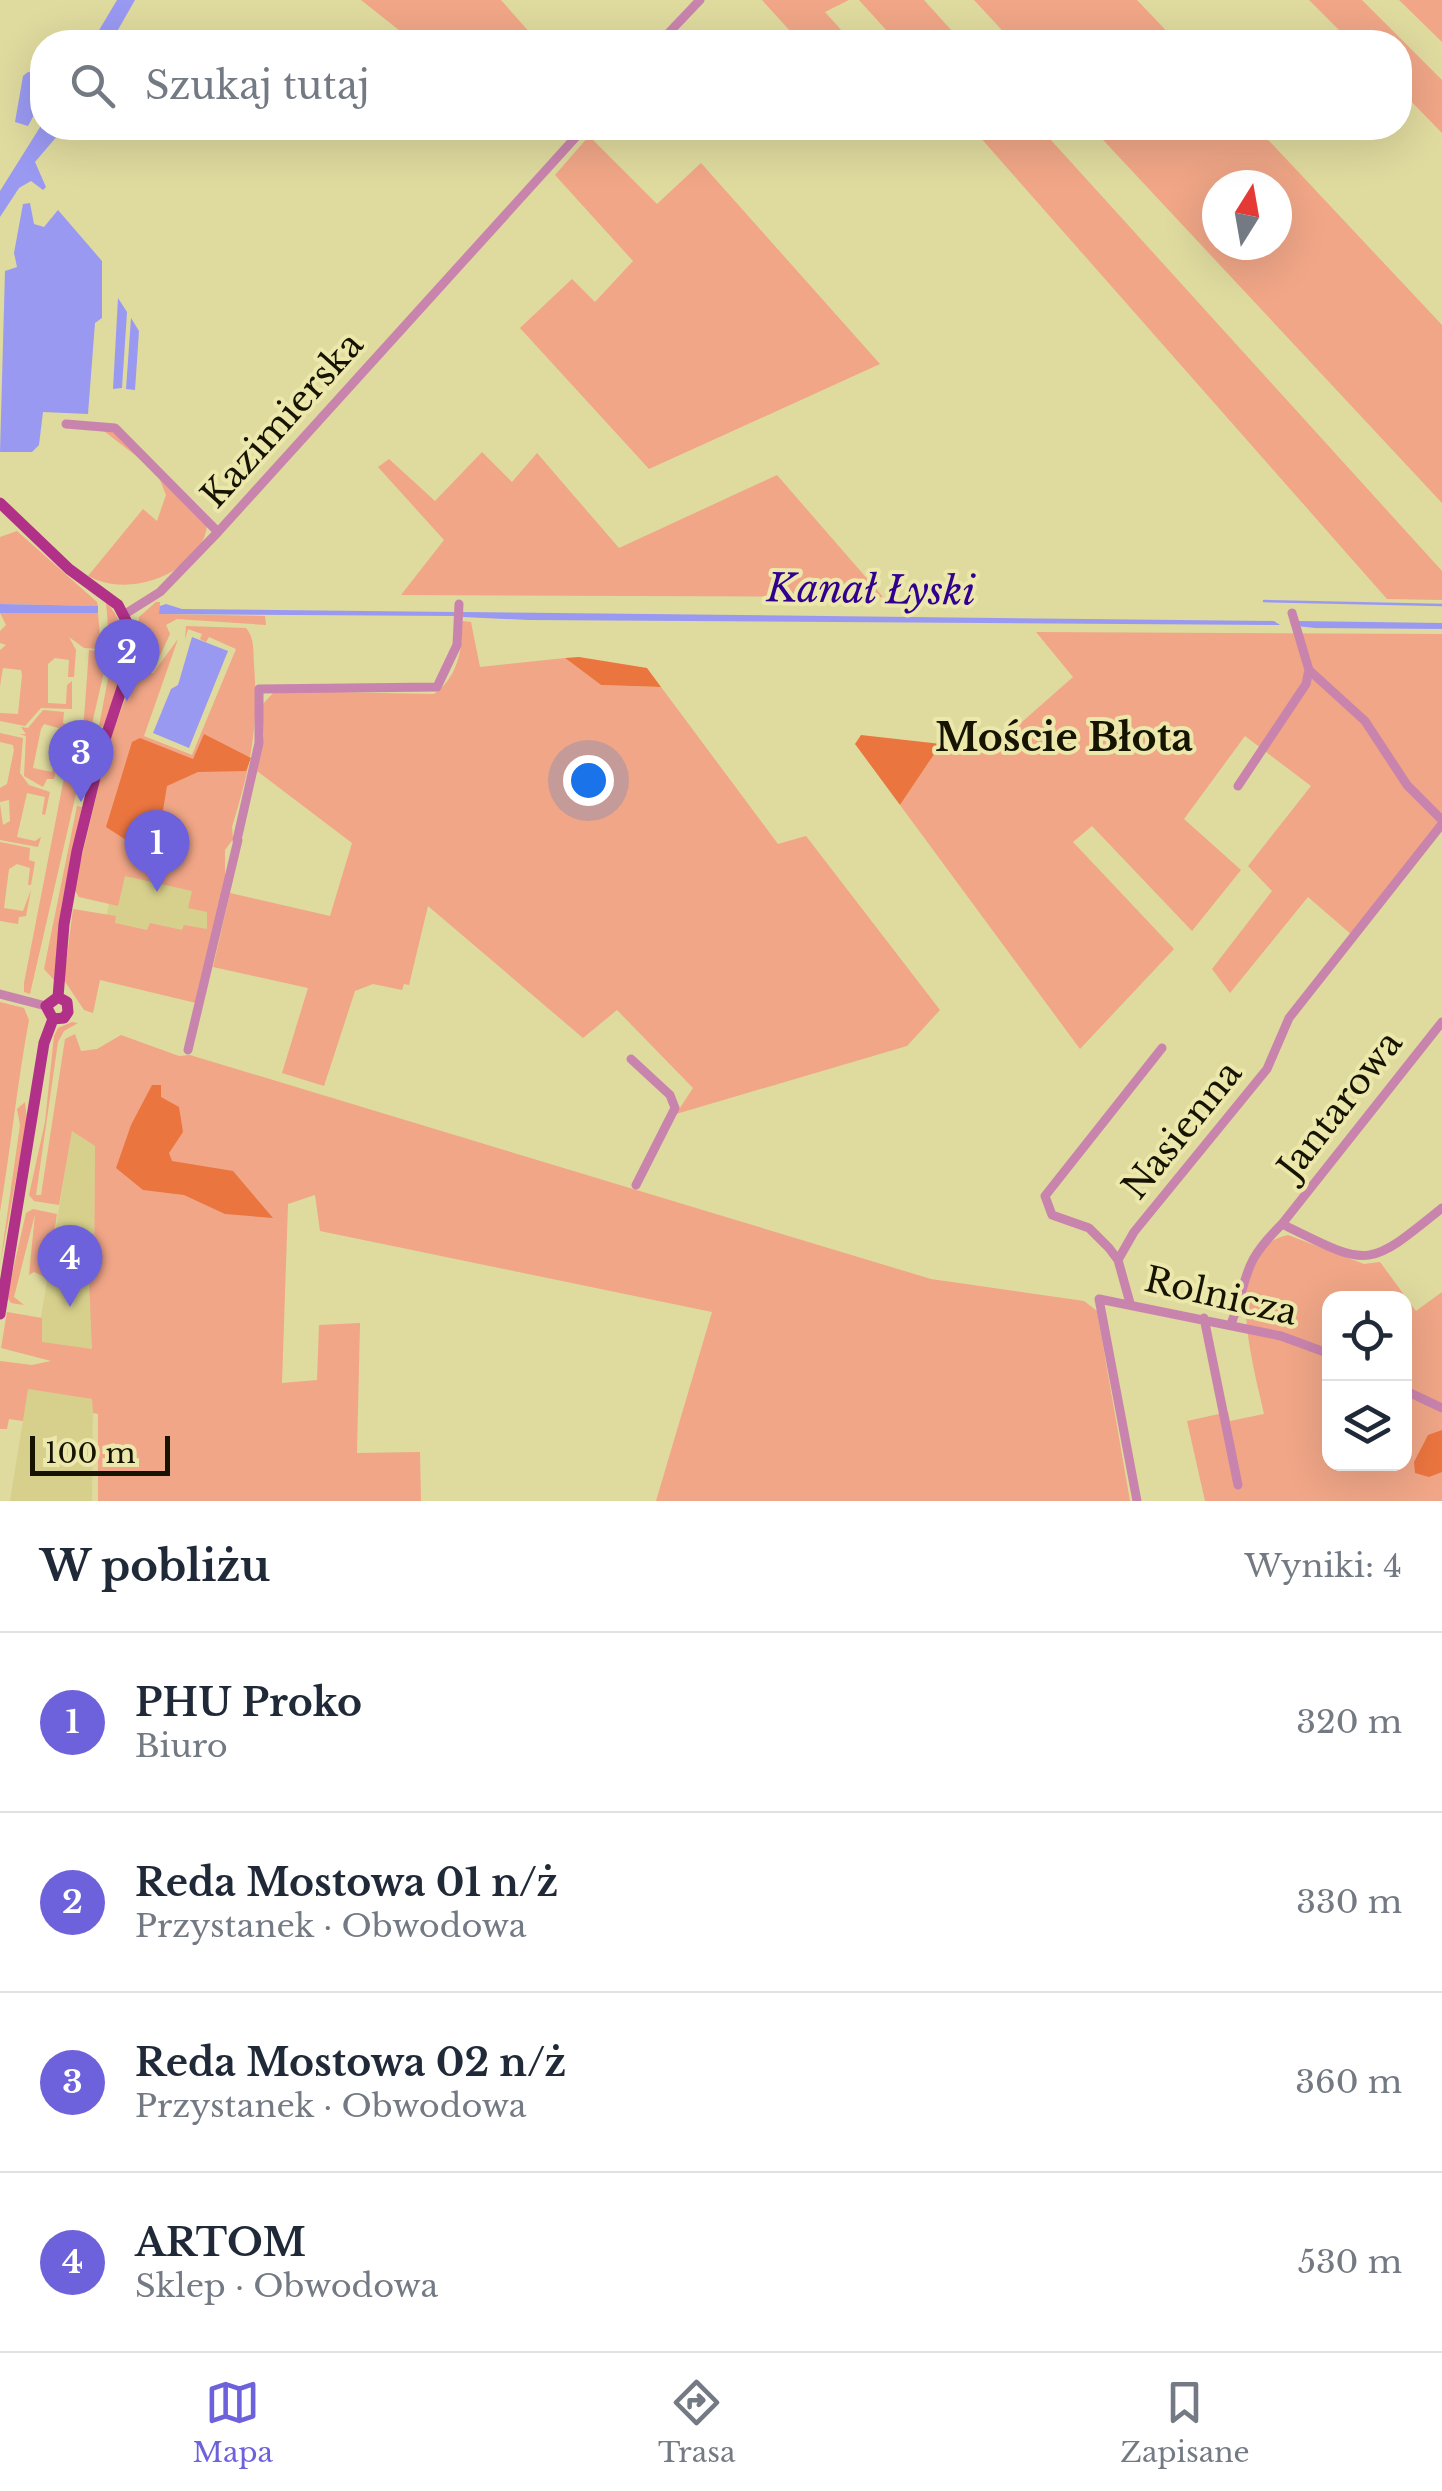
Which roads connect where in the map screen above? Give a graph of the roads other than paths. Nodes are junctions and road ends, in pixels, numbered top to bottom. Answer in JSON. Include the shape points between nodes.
{"nodes":[{"id":1,"x":700,"y":0,"type":"edge"},
{"id":2,"x":671,"y":30,"type":"edge"},
{"id":3,"x":573,"y":140,"type":"edge"},
{"id":4,"x":66,"y":424,"type":"dead end"},
{"id":5,"x":0,"y":503,"type":"edge"},
{"id":6,"x":218,"y":532,"type":"junction"},
{"id":7,"x":458,"y":604,"type":"dead end"},
{"id":8,"x":1292,"y":613,"type":"dead end"},
{"id":9,"x":124,"y":614,"type":"junction"},
{"id":10,"x":1309,"y":670,"type":"junction"},
{"id":11,"x":1238,"y":786,"type":"dead end"},
{"id":12,"x":1442,"y":822,"type":"edge"},
{"id":13,"x":0,"y":994,"type":"edge"},
{"id":14,"x":58,"y":996,"type":"junction"},
{"id":15,"x":46,"y":1006,"type":"junction"},
{"id":16,"x":53,"y":1019,"type":"junction"},
{"id":17,"x":1442,"y":1022,"type":"edge"},
{"id":18,"x":1162,"y":1048,"type":"dead end"},
{"id":19,"x":188,"y":1050,"type":"dead end"},
{"id":20,"x":631,"y":1058,"type":"dead end"},
{"id":21,"x":636,"y":1185,"type":"dead end"},
{"id":22,"x":1442,"y":1208,"type":"edge"},
{"id":23,"x":1282,"y":1224,"type":"junction"},
{"id":24,"x":1118,"y":1260,"type":"junction"},
{"id":25,"x":1130,"y":1303,"type":"junction"},
{"id":26,"x":0,"y":1314,"type":"edge"},
{"id":27,"x":1204,"y":1318,"type":"junction"},
{"id":28,"x":1231,"y":1324,"type":"junction"},
{"id":29,"x":1322,"y":1351,"type":"edge"},
{"id":30,"x":1412,"y":1394,"type":"edge"},
{"id":31,"x":1442,"y":1408,"type":"edge"},
{"id":32,"x":1238,"y":1485,"type":"dead end"},
{"id":33,"x":1137,"y":1501,"type":"edge"}],
"edges":[{"from":1,"to":2,"type":"street"},
{"from":3,"to":6,"type":"street","name":"Kazimierska"},
{"from":4,"to":6,"type":"street","via":[[115,428]]},
{"from":5,"to":9,"type":"main road"},
{"from":6,"to":9,"type":"street","name":"Kazimierska","via":[[160,592]]},
{"from":7,"to":19,"type":"street","via":[[457,646],[438,688],[260,688],[260,743]]},
{"from":8,"to":10,"type":"street"},
{"from":9,"to":14,"type":"main road","via":[[132,652],[76,850]]},
{"from":10,"to":11,"type":"street","via":[[1298,698]]},
{"from":10,"to":12,"type":"street","via":[[1365,721],[1396,770]]},
{"from":12,"to":24,"type":"street","name":"Nasienna","via":[[1281,1032],[1267,1069]]},
{"from":13,"to":15,"type":"street"},
{"from":14,"to":15,"type":"main road"},
{"from":14,"to":16,"type":"main road","via":[[68,1012]]},
{"from":15,"to":16,"type":"main road"},
{"from":16,"to":26,"type":"main road"},
{"from":17,"to":23,"type":"street","name":"Jantarowa"},
{"from":18,"to":24,"type":"street","name":"Nasienna","via":[[1045,1196],[1052,1214],[1089,1228]]},
{"from":20,"to":21,"type":"street","via":[[675,1108]]},
{"from":22,"to":23,"type":"street","name":"Jantarowa","via":[[1392,1249],[1364,1258]]},
{"from":23,"to":28,"type":"street","name":"Jantarowa","via":[[1248,1263]]},
{"from":24,"to":25,"type":"street"},
{"from":25,"to":27,"type":"street","name":"Rolnicza"},
{"from":25,"to":33,"type":"street","name":"Rolnicza","via":[[1099,1299]]},
{"from":27,"to":28,"type":"street","name":"Rolnicza"},
{"from":27,"to":32,"type":"street"},
{"from":28,"to":29,"type":"street","name":"Rolnicza"},
{"from":30,"to":31,"type":"street"}]}
